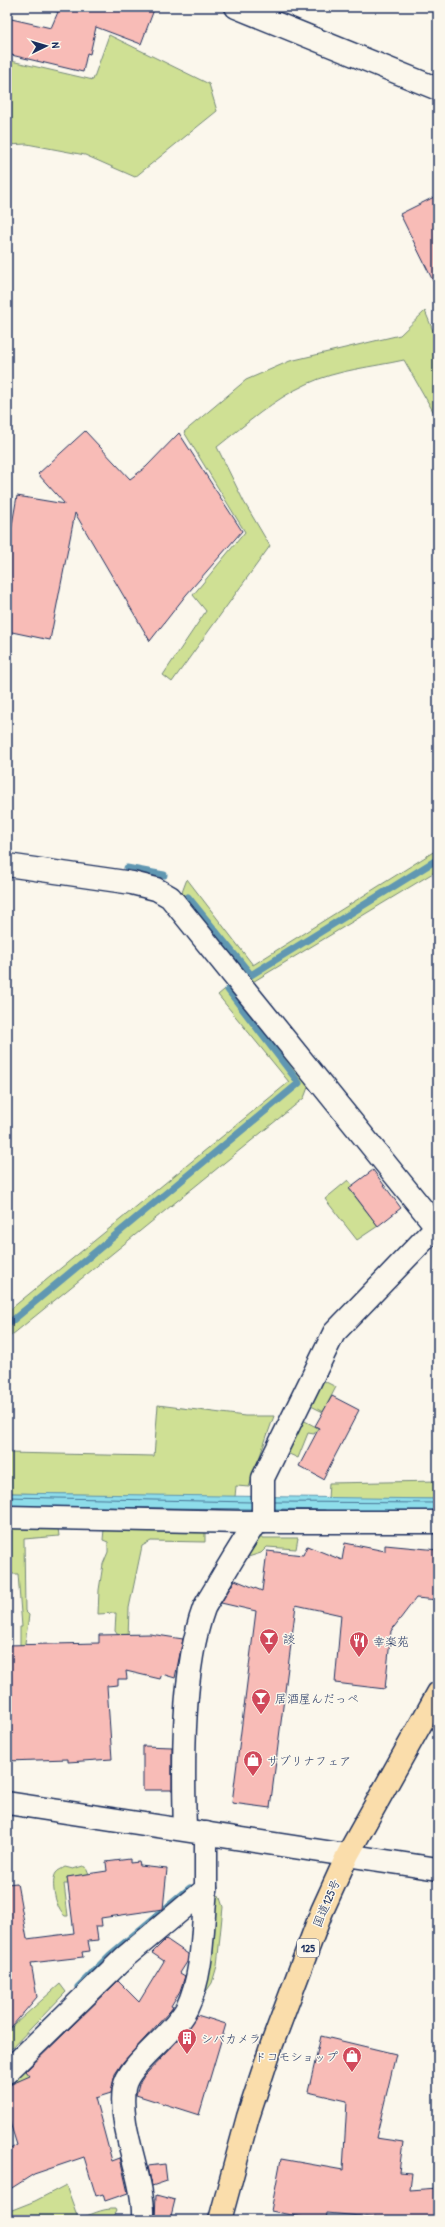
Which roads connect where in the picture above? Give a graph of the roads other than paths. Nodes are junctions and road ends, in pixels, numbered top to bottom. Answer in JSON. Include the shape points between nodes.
{"nodes":[{"id":1,"x":236,"y":7,"type":"edge"},
{"id":2,"x":438,"y":89,"type":"edge"},
{"id":3,"x":7,"y":865,"type":"edge"},
{"id":4,"x":434,"y":1216,"type":"edge"},
{"id":5,"x":7,"y":1517,"type":"edge"},
{"id":6,"x":260,"y":1522,"type":"junction"},
{"id":7,"x":438,"y":1522,"type":"edge"},
{"id":8,"x":438,"y":1693,"type":"edge"},
{"id":9,"x":7,"y":1803,"type":"edge"},
{"id":10,"x":185,"y":1829,"type":"junction"},
{"id":11,"x":206,"y":1832,"type":"junction"},
{"id":12,"x":348,"y":1854,"type":"junction"},
{"id":13,"x":438,"y":1869,"type":"edge"},
{"id":14,"x":206,"y":1889,"type":"junction"},
{"id":15,"x":7,"y":2072,"type":"edge"},
{"id":16,"x":143,"y":2220,"type":"edge"},
{"id":17,"x":220,"y":2220,"type":"edge"}],
"edges":[{"from":1,"to":2,"type":"street"},
{"from":3,"to":4,"type":"street","via":[[132,883],[156,889],[170,897]]},
{"from":4,"to":6,"type":"street","via":[[334,1333],[263,1478]]},
{"from":5,"to":6,"type":"street"},
{"from":6,"to":7,"type":"street"},
{"from":6,"to":10,"type":"street","via":[[205,1608],[197,1634],[186,1723]]},
{"from":8,"to":12,"type":"highway","name":"国道125号","number":"125"},
{"from":9,"to":10,"type":"street"},
{"from":10,"to":11,"type":"street"},
{"from":11,"to":12,"type":"street"},
{"from":11,"to":14,"type":"street"},
{"from":12,"to":13,"type":"street"},
{"from":12,"to":17,"type":"highway","name":"国道125号","number":"125","via":[[322,1911],[272,2044],[246,2124]]},
{"from":14,"to":15,"type":"street","via":[[125,1957]]},
{"from":14,"to":16,"type":"street","via":[[195,1990],[174,2029],[141,2060],[129,2075],[124,2087],[124,2108],[141,2194]]}]}
